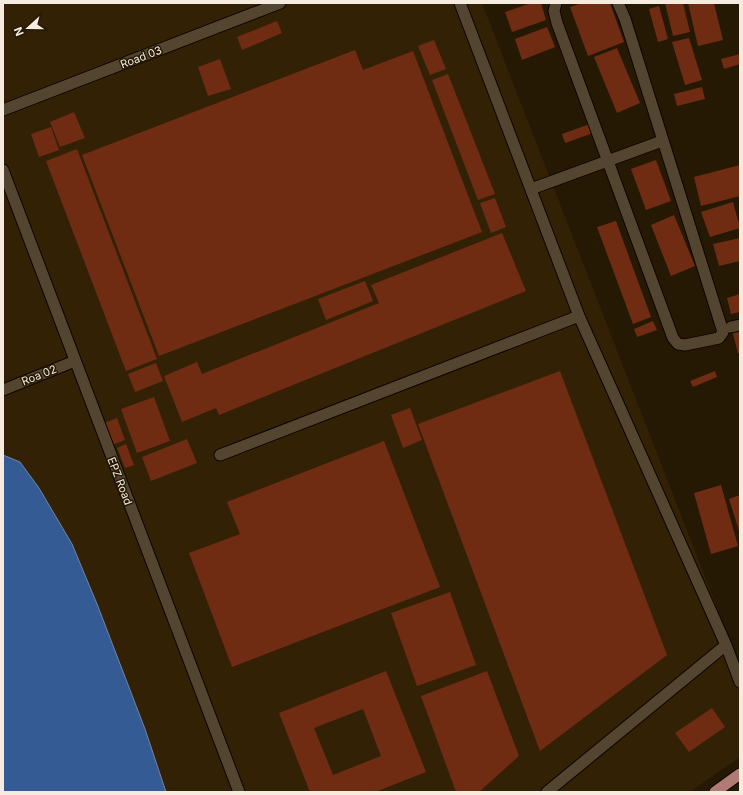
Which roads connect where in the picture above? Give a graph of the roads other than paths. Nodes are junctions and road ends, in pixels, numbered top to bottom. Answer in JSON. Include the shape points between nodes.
{"nodes":[{"id":1,"x":280,"y":3,"type":"edge"},
{"id":2,"x":460,"y":3,"type":"edge"},
{"id":3,"x":556,"y":3,"type":"edge"},
{"id":4,"x":618,"y":3,"type":"edge"},
{"id":5,"x":3,"y":110,"type":"edge"},
{"id":6,"x":662,"y":141,"type":"junction"},
{"id":7,"x":607,"y":162,"type":"junction"},
{"id":8,"x":3,"y":170,"type":"edge"},
{"id":9,"x":531,"y":189,"type":"junction"},
{"id":10,"x":579,"y":316,"type":"junction"},
{"id":11,"x":75,"y":361,"type":"junction"},
{"id":12,"x":3,"y":390,"type":"edge"},
{"id":13,"x":220,"y":455,"type":"dead end"},
{"id":14,"x":726,"y":645,"type":"junction"},
{"id":15,"x":740,"y":682,"type":"edge"},
{"id":16,"x":740,"y":774,"type":"edge"},
{"id":17,"x":239,"y":792,"type":"edge"},
{"id":18,"x":547,"y":792,"type":"edge"},
{"id":19,"x":716,"y":792,"type":"edge"}],
"edges":[{"from":1,"to":5,"type":"street","name":"Road 03"},
{"from":2,"to":9,"type":"street"},
{"from":3,"to":7,"type":"street","via":[[554,11],[557,23]]},
{"from":4,"to":6,"type":"street"},
{"from":6,"to":7,"type":"street"},
{"from":6,"to":7,"type":"street","via":[[723,332],[719,338],[685,345],[678,344],[673,338]]},
{"from":7,"to":9,"type":"street"},
{"from":8,"to":11,"type":"street","name":"EPZ Road"},
{"from":9,"to":10,"type":"street"},
{"from":10,"to":13,"type":"street"},
{"from":10,"to":14,"type":"street"},
{"from":11,"to":12,"type":"street","name":"Roa 02"},
{"from":11,"to":17,"type":"street","name":"EPZ Road"},
{"from":14,"to":15,"type":"street"},
{"from":14,"to":18,"type":"street"},
{"from":16,"to":19,"type":"main road"}]}
